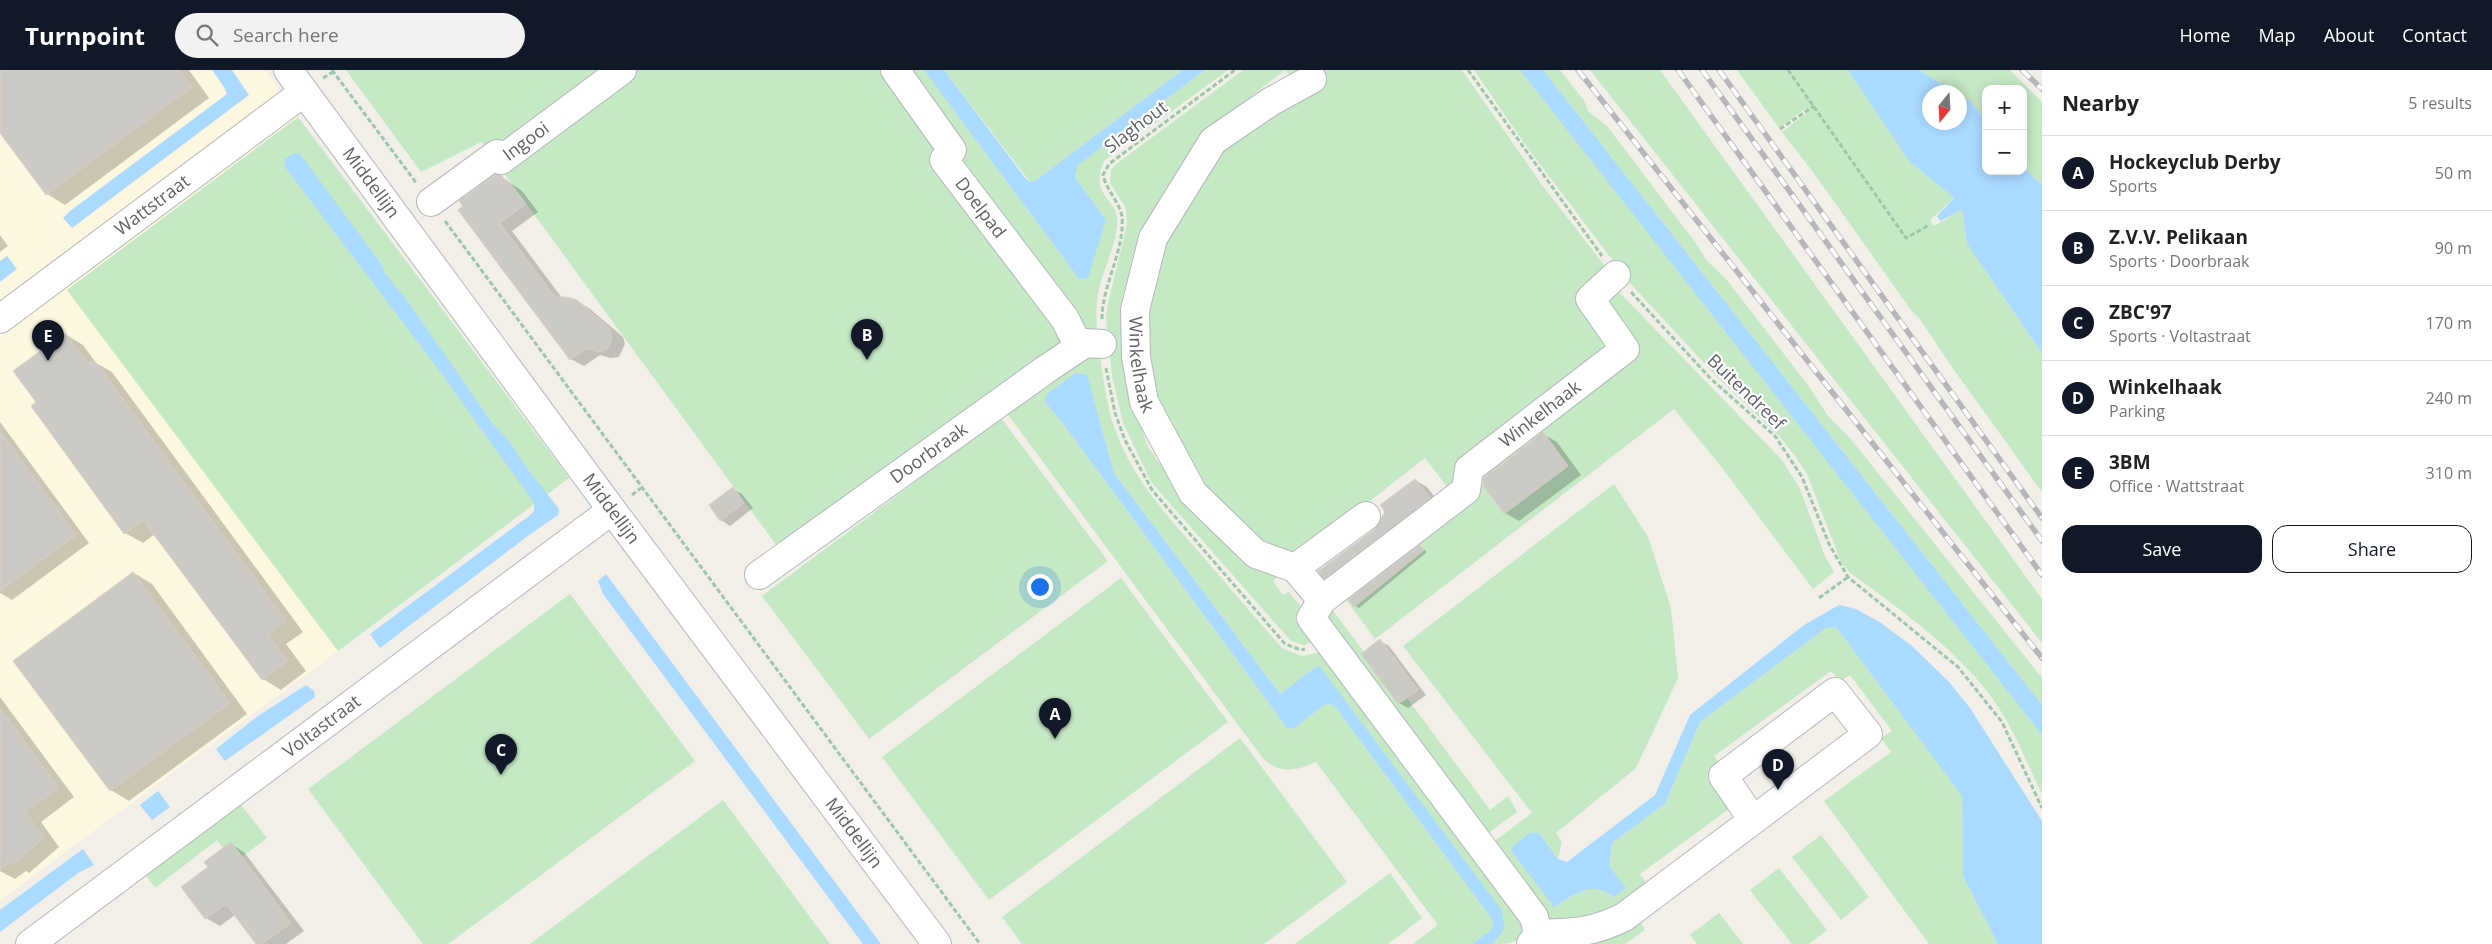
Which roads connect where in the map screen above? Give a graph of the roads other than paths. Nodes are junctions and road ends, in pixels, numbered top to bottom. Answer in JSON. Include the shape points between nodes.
{"nodes":[{"id":1,"x":288,"y":70,"type":"edge"},
{"id":2,"x":622,"y":70,"type":"edge"},
{"id":3,"x":895,"y":70,"type":"edge"},
{"id":4,"x":1312,"y":79,"type":"dead end"},
{"id":5,"x":304,"y":92,"type":"junction"},
{"id":6,"x":431,"y":202,"type":"road end"},
{"id":7,"x":1618,"y":277,"type":"road end"},
{"id":8,"x":0,"y":320,"type":"edge"},
{"id":9,"x":1091,"y":345,"type":"joint"},
{"id":10,"x":612,"y":510,"type":"junction"},
{"id":11,"x":1366,"y":516,"type":"dead end"},
{"id":12,"x":1295,"y":568,"type":"junction"},
{"id":13,"x":759,"y":575,"type":"dead end"},
{"id":14,"x":1322,"y":600,"type":"junction"},
{"id":15,"x":1753,"y":820,"type":"junction"},
{"id":16,"x":1535,"y":939,"type":"edge"},
{"id":17,"x":30,"y":944,"type":"edge"},
{"id":18,"x":938,"y":944,"type":"edge"}],
"edges":[{"from":1,"to":5,"type":"street","name":"Middellijn"},
{"from":2,"to":6,"type":"street","name":"Ingooi","via":[[502,160],[497,154]]},
{"from":3,"to":9,"type":"street","name":"Doelpad","via":[[952,150],[944,160],[1065,319]]},
{"from":4,"to":12,"type":"street","name":"Winkelhaak","via":[[1270,102],[1213,141],[1153,238],[1135,310],[1136,357],[1144,402],[1193,493],[1256,554]]},
{"from":5,"to":8,"type":"street","name":"Wattstraat"},
{"from":5,"to":10,"type":"street","name":"Middellijn"},
{"from":7,"to":14,"type":"street","name":"Winkelhaak","via":[[1590,299],[1625,349],[1469,469],[1466,490]]},
{"from":9,"to":13,"type":"street","name":"Doorbraak"},
{"from":10,"to":17,"type":"street","name":"Voltastraat"},
{"from":10,"to":18,"type":"street","name":"Middellijn"},
{"from":11,"to":12,"type":"street"},
{"from":12,"to":14,"type":"street"},
{"from":14,"to":16,"type":"street","via":[[1311,618],[1534,917]]},
{"from":15,"to":15,"type":"street","via":[[1723,776],[1835,692],[1868,734]]},
{"from":15,"to":16,"type":"street","via":[[1624,917],[1601,928]]}]}
